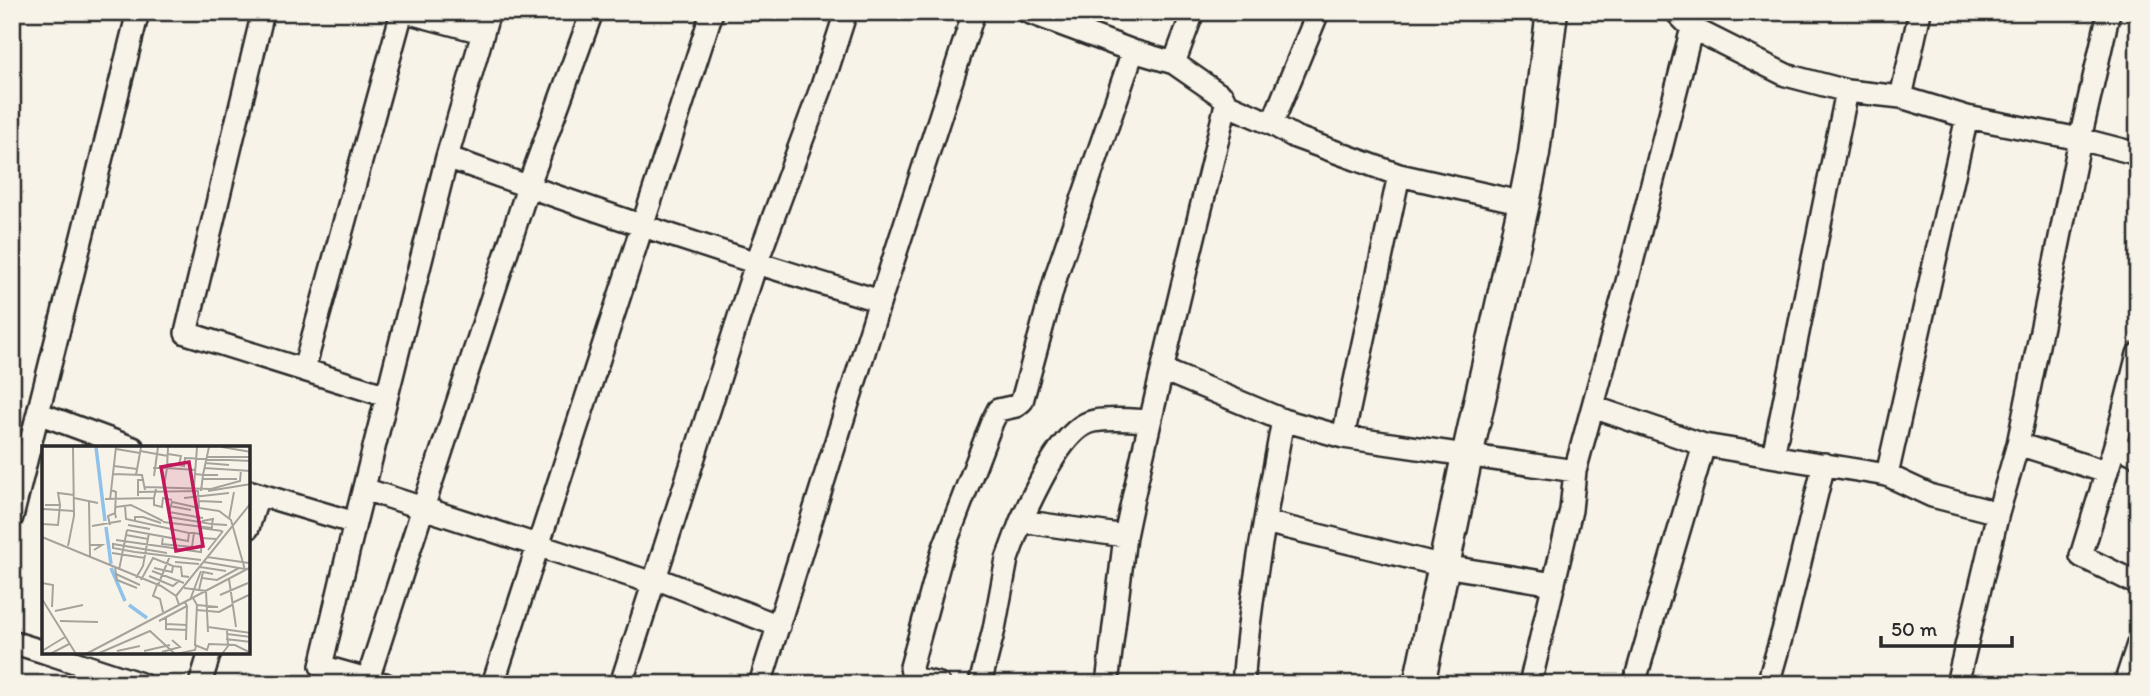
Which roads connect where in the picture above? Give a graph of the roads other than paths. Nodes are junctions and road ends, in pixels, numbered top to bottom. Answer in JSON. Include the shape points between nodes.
{"nodes":[{"id":1,"x":138,"y":12,"type":"edge"},
{"id":2,"x":263,"y":12,"type":"edge"},
{"id":3,"x":404,"y":12,"type":"edge"},
{"id":4,"x":592,"y":12,"type":"edge"},
{"id":5,"x":712,"y":12,"type":"edge"},
{"id":6,"x":846,"y":12,"type":"edge"},
{"id":7,"x":1028,"y":12,"type":"edge"},
{"id":8,"x":1193,"y":12,"type":"edge"},
{"id":9,"x":1318,"y":12,"type":"edge"},
{"id":10,"x":1552,"y":12,"type":"edge"},
{"id":11,"x":1676,"y":12,"type":"edge"},
{"id":12,"x":1920,"y":12,"type":"edge"},
{"id":13,"x":2109,"y":12,"type":"edge"},
{"id":14,"x":973,"y":13,"type":"edge"},
{"id":15,"x":1064,"y":19,"type":"edge"},
{"id":16,"x":1694,"y":20,"type":"edge"},
{"id":17,"x":486,"y":22,"type":"edge"},
{"id":18,"x":1133,"y":51,"type":"junction"},
{"id":19,"x":1174,"y":63,"type":"junction"},
{"id":20,"x":1847,"y":91,"type":"junction"},
{"id":21,"x":1901,"y":97,"type":"junction"},
{"id":22,"x":1226,"y":104,"type":"junction"},
{"id":23,"x":1967,"y":117,"type":"junction"},
{"id":24,"x":1272,"y":124,"type":"junction"},
{"id":25,"x":2080,"y":139,"type":"junction"},
{"id":26,"x":2138,"y":154,"type":"edge"},
{"id":27,"x":447,"y":157,"type":"junction"},
{"id":28,"x":1399,"y":174,"type":"junction"},
{"id":29,"x":528,"y":187,"type":"junction"},
{"id":30,"x":1524,"y":203,"type":"junction"},
{"id":31,"x":642,"y":225,"type":"junction"},
{"id":32,"x":756,"y":264,"type":"junction"},
{"id":33,"x":880,"y":301,"type":"junction"},
{"id":34,"x":2138,"y":354,"type":"edge"},
{"id":35,"x":304,"y":369,"type":"junction"},
{"id":36,"x":1163,"y":370,"type":"junction"},
{"id":37,"x":387,"y":396,"type":"junction"},
{"id":38,"x":1593,"y":407,"type":"junction"},
{"id":39,"x":38,"y":413,"type":"junction"},
{"id":40,"x":1283,"y":420,"type":"junction"},
{"id":41,"x":1149,"y":421,"type":"junction"},
{"id":42,"x":1343,"y":437,"type":"junction"},
{"id":43,"x":2018,"y":444,"type":"junction"},
{"id":44,"x":1703,"y":445,"type":"junction"},
{"id":45,"x":2115,"y":445,"type":"junction"},
{"id":46,"x":130,"y":446,"type":"edge"},
{"id":47,"x":1467,"y":456,"type":"junction"},
{"id":48,"x":1773,"y":456,"type":"junction"},
{"id":49,"x":2138,"y":456,"type":"edge"},
{"id":50,"x":1824,"y":464,"type":"junction"},
{"id":51,"x":1575,"y":471,"type":"junction"},
{"id":52,"x":2106,"y":472,"type":"junction"},
{"id":53,"x":1887,"y":475,"type":"junction"},
{"id":54,"x":363,"y":489,"type":"junction"},
{"id":55,"x":253,"y":494,"type":"edge"},
{"id":56,"x":424,"y":508,"type":"junction"},
{"id":57,"x":1998,"y":513,"type":"junction"},
{"id":58,"x":250,"y":514,"type":"edge"},
{"id":59,"x":12,"y":517,"type":"edge"},
{"id":60,"x":1021,"y":521,"type":"junction"},
{"id":61,"x":1265,"y":522,"type":"junction"},
{"id":62,"x":355,"y":523,"type":"junction"},
{"id":63,"x":1125,"y":536,"type":"junction"},
{"id":64,"x":538,"y":544,"type":"junction"},
{"id":65,"x":1444,"y":566,"type":"junction"},
{"id":66,"x":654,"y":580,"type":"junction"},
{"id":67,"x":1554,"y":584,"type":"junction"},
{"id":68,"x":2138,"y":584,"type":"edge"},
{"id":69,"x":779,"y":625,"type":"junction"},
{"id":70,"x":12,"y":642,"type":"edge"},
{"id":71,"x":2138,"y":644,"type":"edge"},
{"id":72,"x":42,"y":651,"type":"edge"},
{"id":73,"x":50,"y":654,"type":"edge"},
{"id":74,"x":209,"y":654,"type":"edge"},
{"id":75,"x":376,"y":681,"type":"edge"},
{"id":76,"x":764,"y":682,"type":"edge"},
{"id":77,"x":141,"y":684,"type":"edge"},
{"id":78,"x":200,"y":684,"type":"edge"},
{"id":79,"x":493,"y":684,"type":"edge"},
{"id":80,"x":621,"y":684,"type":"edge"},
{"id":81,"x":939,"y":684,"type":"edge"},
{"id":82,"x":980,"y":684,"type":"edge"},
{"id":83,"x":1107,"y":684,"type":"edge"},
{"id":84,"x":1243,"y":684,"type":"edge"},
{"id":85,"x":1419,"y":684,"type":"edge"},
{"id":86,"x":1530,"y":684,"type":"edge"},
{"id":87,"x":1634,"y":684,"type":"edge"},
{"id":88,"x":1768,"y":684,"type":"edge"},
{"id":89,"x":1957,"y":684,"type":"edge"},
{"id":90,"x":2125,"y":684,"type":"edge"}],
"edges":[{"from":1,"to":39,"type":"street"},
{"from":2,"to":35,"type":"street","via":[[187,334]]},
{"from":3,"to":17,"type":"street"},
{"from":3,"to":35,"type":"street"},
{"from":4,"to":29,"type":"street"},
{"from":5,"to":31,"type":"street"},
{"from":6,"to":32,"type":"street"},
{"from":7,"to":15,"type":"street"},
{"from":8,"to":19,"type":"street"},
{"from":9,"to":24,"type":"street"},
{"from":10,"to":30,"type":"street"},
{"from":11,"to":16,"type":"street"},
{"from":12,"to":21,"type":"street"},
{"from":13,"to":25,"type":"street"},
{"from":14,"to":33,"type":"street"},
{"from":15,"to":18,"type":"street"},
{"from":16,"to":20,"type":"street","via":[[1786,75]]},
{"from":16,"to":38,"type":"street"},
{"from":17,"to":27,"type":"street"},
{"from":18,"to":19,"type":"street"},
{"from":18,"to":81,"type":"street","via":[[1057,273],[1022,401],[998,410],[943,550],[911,667],[913,678]]},
{"from":19,"to":22,"type":"street","via":[[1223,97]]},
{"from":20,"to":21,"type":"street"},
{"from":20,"to":48,"type":"street"},
{"from":21,"to":23,"type":"street"},
{"from":22,"to":24,"type":"street"},
{"from":22,"to":36,"type":"street"},
{"from":23,"to":25,"type":"street"},
{"from":23,"to":53,"type":"street"},
{"from":24,"to":28,"type":"street","via":[[1295,138]]},
{"from":25,"to":26,"type":"street"},
{"from":25,"to":43,"type":"street"},
{"from":27,"to":29,"type":"street"},
{"from":27,"to":37,"type":"street"},
{"from":28,"to":30,"type":"street"},
{"from":28,"to":42,"type":"street"},
{"from":29,"to":31,"type":"street"},
{"from":29,"to":56,"type":"street"},
{"from":30,"to":47,"type":"street"},
{"from":31,"to":32,"type":"street"},
{"from":31,"to":64,"type":"street"},
{"from":32,"to":33,"type":"street"},
{"from":32,"to":66,"type":"street"},
{"from":33,"to":69,"type":"street"},
{"from":34,"to":45,"type":"street"},
{"from":35,"to":37,"type":"street"},
{"from":36,"to":40,"type":"street"},
{"from":36,"to":41,"type":"street"},
{"from":37,"to":54,"type":"street"},
{"from":38,"to":44,"type":"street"},
{"from":38,"to":51,"type":"street"},
{"from":39,"to":46,"type":"street"},
{"from":39,"to":59,"type":"street"},
{"from":40,"to":42,"type":"street"},
{"from":40,"to":61,"type":"street"},
{"from":41,"to":60,"type":"street","via":[[1091,421],[1073,431],[1043,475]]},
{"from":41,"to":63,"type":"street"},
{"from":42,"to":47,"type":"street"},
{"from":43,"to":52,"type":"street"},
{"from":43,"to":57,"type":"street"},
{"from":44,"to":48,"type":"street"},
{"from":44,"to":87,"type":"street"},
{"from":45,"to":49,"type":"street"},
{"from":45,"to":52,"type":"street"},
{"from":47,"to":51,"type":"street"},
{"from":47,"to":65,"type":"street"},
{"from":48,"to":50,"type":"street"},
{"from":50,"to":53,"type":"street"},
{"from":50,"to":88,"type":"street"},
{"from":51,"to":67,"type":"street"},
{"from":52,"to":68,"type":"street","via":[[2081,556]]},
{"from":53,"to":57,"type":"street","via":[[1932,496]]},
{"from":54,"to":56,"type":"street"},
{"from":54,"to":62,"type":"street"},
{"from":55,"to":58,"type":"street"},
{"from":55,"to":62,"type":"street"},
{"from":56,"to":64,"type":"street"},
{"from":56,"to":75,"type":"street"},
{"from":57,"to":89,"type":"street"},
{"from":60,"to":63,"type":"street"},
{"from":60,"to":82,"type":"street","via":[[1007,559]]},
{"from":61,"to":65,"type":"street"},
{"from":61,"to":84,"type":"street"},
{"from":62,"to":75,"type":"street","via":[[321,666]]},
{"from":63,"to":83,"type":"street"},
{"from":64,"to":66,"type":"street"},
{"from":64,"to":79,"type":"street"},
{"from":65,"to":67,"type":"street"},
{"from":65,"to":85,"type":"street"},
{"from":66,"to":69,"type":"street"},
{"from":66,"to":80,"type":"street"},
{"from":67,"to":86,"type":"street"},
{"from":69,"to":76,"type":"street"},
{"from":70,"to":72,"type":"street"},
{"from":71,"to":90,"type":"street"},
{"from":73,"to":77,"type":"street"},
{"from":74,"to":78,"type":"street"}]}
